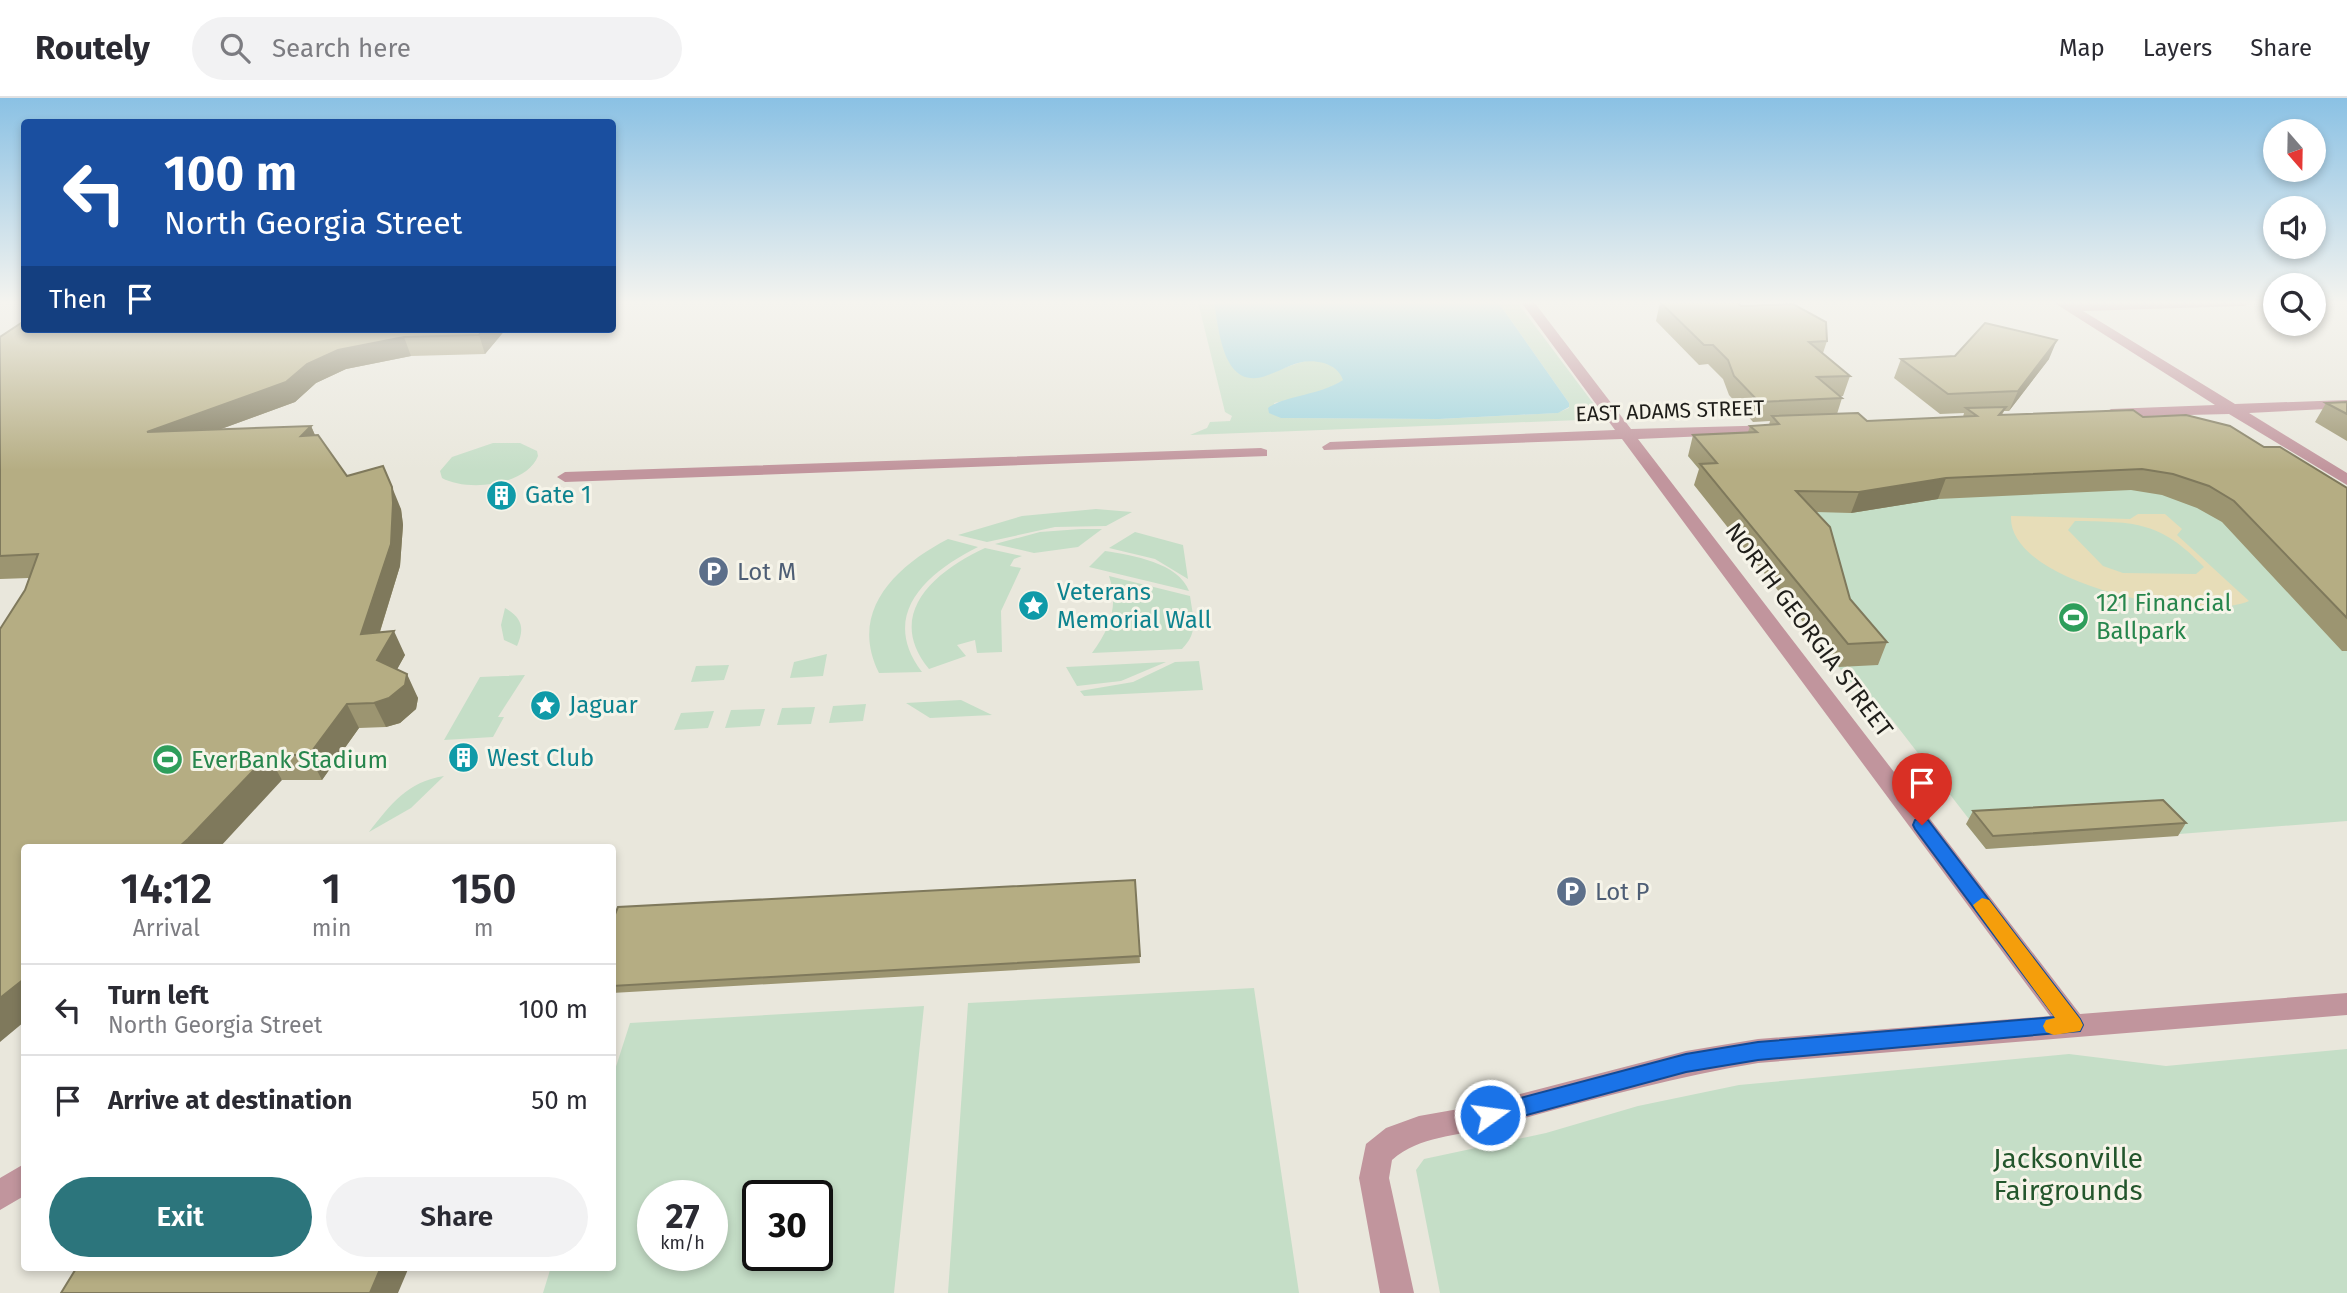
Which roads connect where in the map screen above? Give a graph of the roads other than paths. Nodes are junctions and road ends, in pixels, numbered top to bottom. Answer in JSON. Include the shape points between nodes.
{"nodes":[{"id":1,"x":1570,"y":358,"type":"edge"},
{"id":2,"x":2150,"y":358,"type":"edge"},
{"id":3,"x":2347,"y":404,"type":"edge"},
{"id":4,"x":2233,"y":409,"type":"junction"},
{"id":5,"x":2100,"y":415,"type":"edge"},
{"id":6,"x":1797,"y":427,"type":"edge"},
{"id":7,"x":1629,"y":434,"type":"junction"},
{"id":8,"x":1330,"y":447,"type":"dead end"},
{"id":9,"x":1261,"y":453,"type":"dead end"},
{"id":10,"x":565,"y":477,"type":"dead end"},
{"id":11,"x":2347,"y":480,"type":"edge"},
{"id":12,"x":2347,"y":1004,"type":"edge"},
{"id":13,"x":2072,"y":1025,"type":"junction"},
{"id":14,"x":21,"y":1180,"type":"edge"},
{"id":15,"x":0,"y":1196,"type":"edge"},
{"id":16,"x":1398,"y":1293,"type":"edge"}],
"edges":[{"from":1,"to":7,"type":"street","name":"NORTH GEORGIA STREET"},
{"from":2,"to":4,"type":"street"},
{"from":3,"to":4,"type":"street"},
{"from":4,"to":5,"type":"street"},
{"from":4,"to":11,"type":"street"},
{"from":6,"to":7,"type":"street","name":"EAST ADAMS STREET"},
{"from":7,"to":8,"type":"street","name":"EAST ADAMS STREET"},
{"from":7,"to":13,"type":"street","name":"NORTH GEORGIA STREET"},
{"from":9,"to":10,"type":"street"},
{"from":12,"to":13,"type":"street"},
{"from":13,"to":16,"type":"street","via":[[1758,1051],[1622,1077],[1397,1137],[1377,1154],[1374,1178]]},
{"from":14,"to":15,"type":"street"}]}
